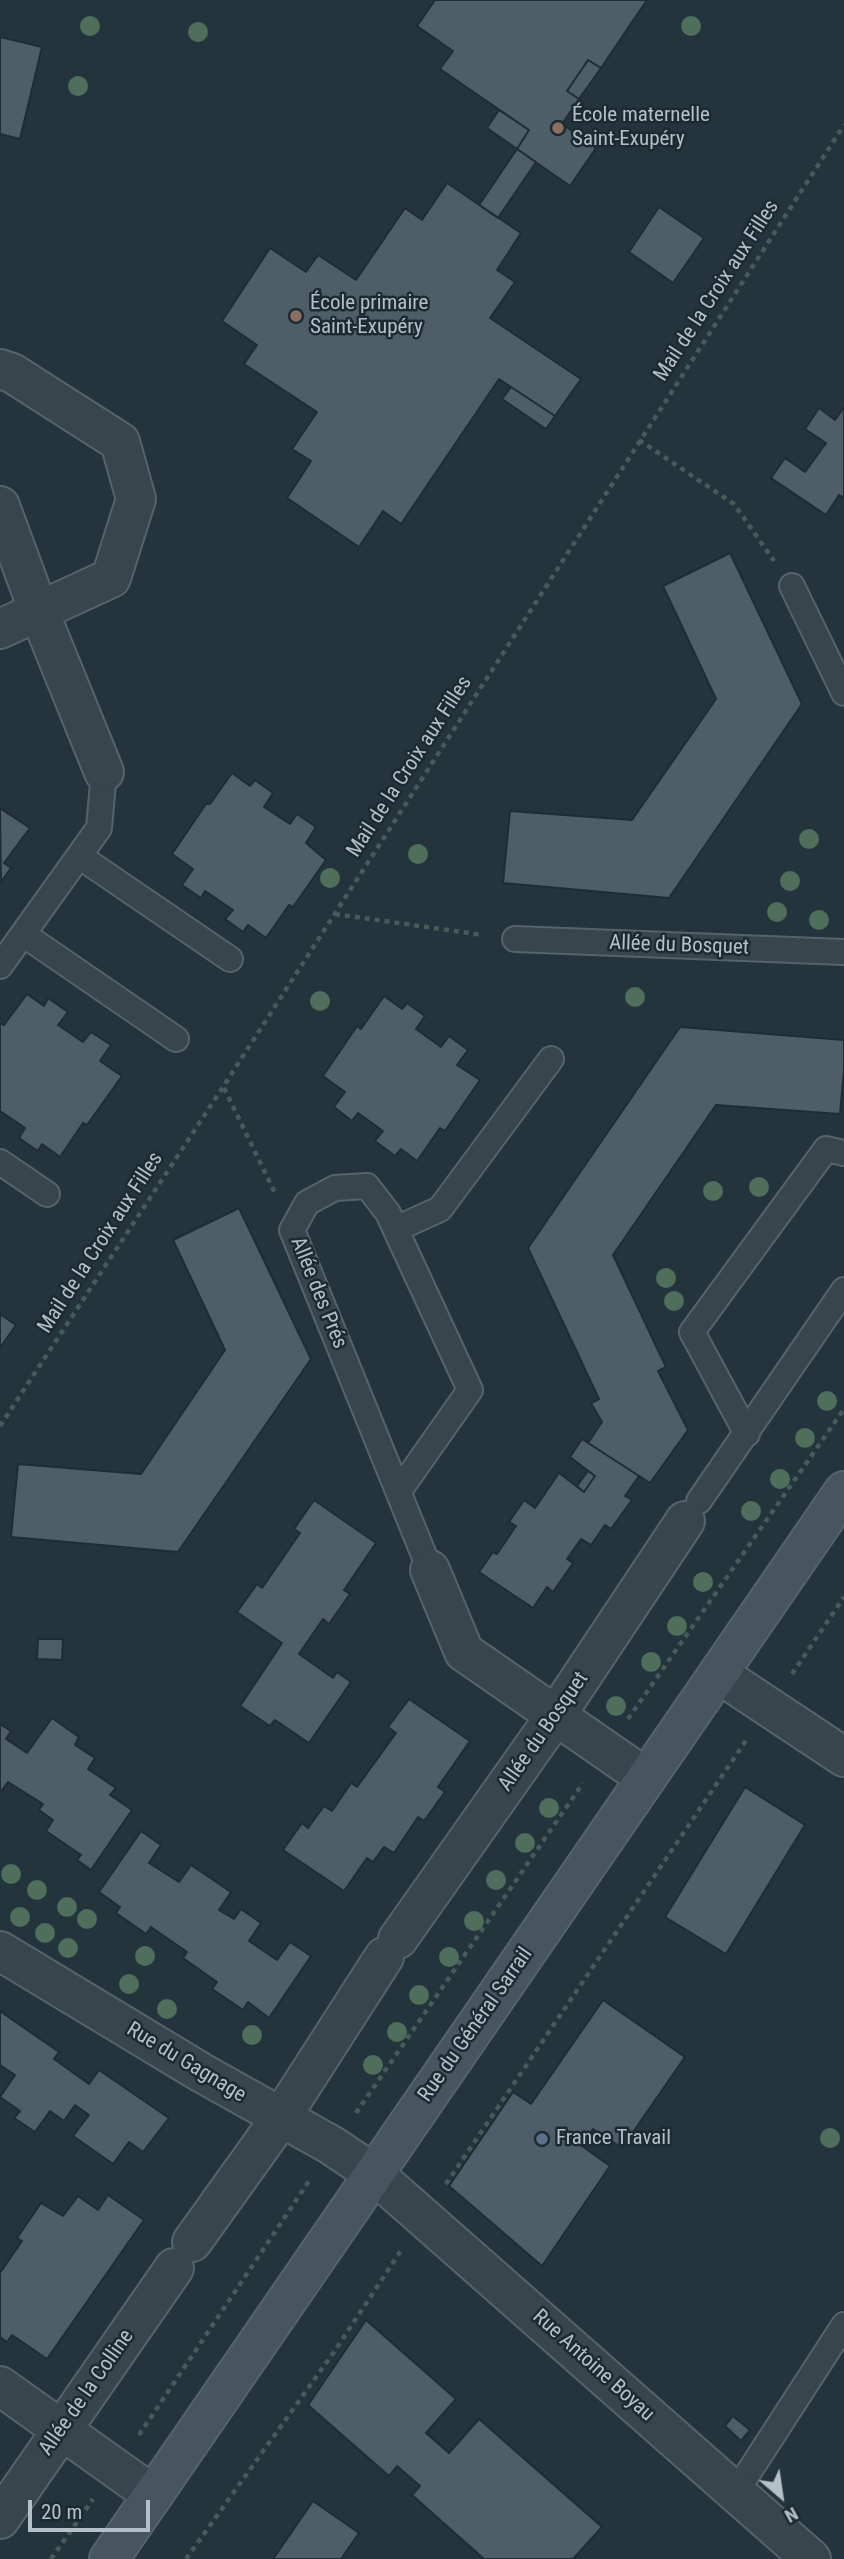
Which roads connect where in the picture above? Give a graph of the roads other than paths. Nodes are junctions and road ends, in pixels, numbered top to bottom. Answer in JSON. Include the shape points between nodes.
{"nodes":[{"id":1,"x":0,"y":369,"type":"edge"},
{"id":2,"x":0,"y":506,"type":"edge"},
{"id":3,"x":792,"y":586,"type":"road end"},
{"id":4,"x":39,"y":612,"type":"junction"},
{"id":5,"x":0,"y":629,"type":"edge"},
{"id":6,"x":844,"y":693,"type":"edge"},
{"id":7,"x":104,"y":772,"type":"joint"},
{"id":8,"x":79,"y":856,"type":"junction"},
{"id":9,"x":23,"y":934,"type":"junction"},
{"id":10,"x":515,"y":939,"type":"road end"},
{"id":11,"x":844,"y":952,"type":"edge"},
{"id":12,"x":230,"y":959,"type":"dead end"},
{"id":13,"x":0,"y":966,"type":"edge"},
{"id":14,"x":176,"y":1038,"type":"dead end"},
{"id":15,"x":551,"y":1059,"type":"dead end"},
{"id":16,"x":844,"y":1153,"type":"edge"},
{"id":17,"x":0,"y":1162,"type":"edge"},
{"id":18,"x":47,"y":1194,"type":"dead end"},
{"id":19,"x":396,"y":1228,"type":"junction"},
{"id":20,"x":844,"y":1290,"type":"edge"},
{"id":21,"x":747,"y":1434,"type":"junction"},
{"id":22,"x":399,"y":1491,"type":"junction"},
{"id":23,"x":844,"y":1491,"type":"edge"},
{"id":24,"x":692,"y":1511,"type":"joint"},
{"id":25,"x":430,"y":1570,"type":"joint"},
{"id":26,"x":719,"y":1674,"type":"junction"},
{"id":27,"x":556,"y":1715,"type":"junction"},
{"id":28,"x":844,"y":1757,"type":"edge"},
{"id":29,"x":646,"y":1778,"type":"junction"},
{"id":30,"x":0,"y":1951,"type":"edge"},
{"id":31,"x":280,"y":2119,"type":"junction"},
{"id":32,"x":374,"y":2174,"type":"junction"},
{"id":33,"x":844,"y":2325,"type":"edge"},
{"id":34,"x":0,"y":2386,"type":"edge"},
{"id":35,"x":62,"y":2430,"type":"junction"},
{"id":36,"x":736,"y":2493,"type":"junction"},
{"id":37,"x":153,"y":2494,"type":"junction"},
{"id":38,"x":0,"y":2519,"type":"edge"},
{"id":39,"x":790,"y":2553,"type":"edge"},
{"id":40,"x":108,"y":2559,"type":"edge"}],
"edges":[{"from":1,"to":4,"type":"street","via":[[120,442],[136,499],[111,578]]},
{"from":2,"to":4,"type":"street"},
{"from":3,"to":6,"type":"lane"},
{"from":4,"to":5,"type":"street"},
{"from":4,"to":7,"type":"street"},
{"from":7,"to":8,"type":"lane","via":[[99,828]]},
{"from":8,"to":9,"type":"lane"},
{"from":8,"to":12,"type":"lane"},
{"from":9,"to":13,"type":"lane"},
{"from":9,"to":14,"type":"lane"},
{"from":10,"to":11,"type":"lane","name":"Allée du Bosquet"},
{"from":15,"to":19,"type":"lane","via":[[440,1209]]},
{"from":16,"to":21,"type":"lane","via":[[826,1149],[692,1332]]},
{"from":17,"to":18,"type":"lane"},
{"from":19,"to":22,"type":"lane","name":"Allée des Prés","via":[[470,1390]]},
{"from":19,"to":22,"type":"lane","name":"Allée des Prés","via":[[367,1186],[335,1188],[307,1203],[292,1230]]},
{"from":20,"to":21,"type":"lane","name":"Allée du Bosquet"},
{"from":21,"to":24,"type":"lane","name":"Allée du Bosquet"},
{"from":22,"to":25,"type":"lane","name":"Allée des Prés"},
{"from":23,"to":26,"type":"main road","name":"Rue du Général Sarrail"},
{"from":24,"to":27,"type":"street","name":"Allée du Bosquet"},
{"from":25,"to":27,"type":"street","name":"Allée des Prés","via":[[464,1651]]},
{"from":26,"to":28,"type":"street"},
{"from":26,"to":29,"type":"main road","name":"Rue du Général Sarrail"},
{"from":27,"to":29,"type":"street","name":"Allée des Prés"},
{"from":27,"to":31,"type":"street","name":"Allée du Bosquet","via":[[391,1948]]},
{"from":29,"to":32,"type":"main road","name":"Rue du Général Sarrail"},
{"from":30,"to":31,"type":"street","name":"Rue du Gagnage"},
{"from":31,"to":32,"type":"street","name":"Rue du Gagnage"},
{"from":31,"to":35,"type":"street","name":"Allée de la Colline"},
{"from":32,"to":36,"type":"street","name":"Rue Antoine Boyau"},
{"from":32,"to":37,"type":"main road","name":"Rue du Général Sarrail"},
{"from":33,"to":36,"type":"lane"},
{"from":34,"to":35,"type":"street"},
{"from":35,"to":37,"type":"street"},
{"from":35,"to":38,"type":"street","name":"Allée de la Colline"},
{"from":36,"to":39,"type":"street","name":"Rue Antoine Boyau"},
{"from":37,"to":40,"type":"main road","name":"Rue du Général Sarrail"}]}
